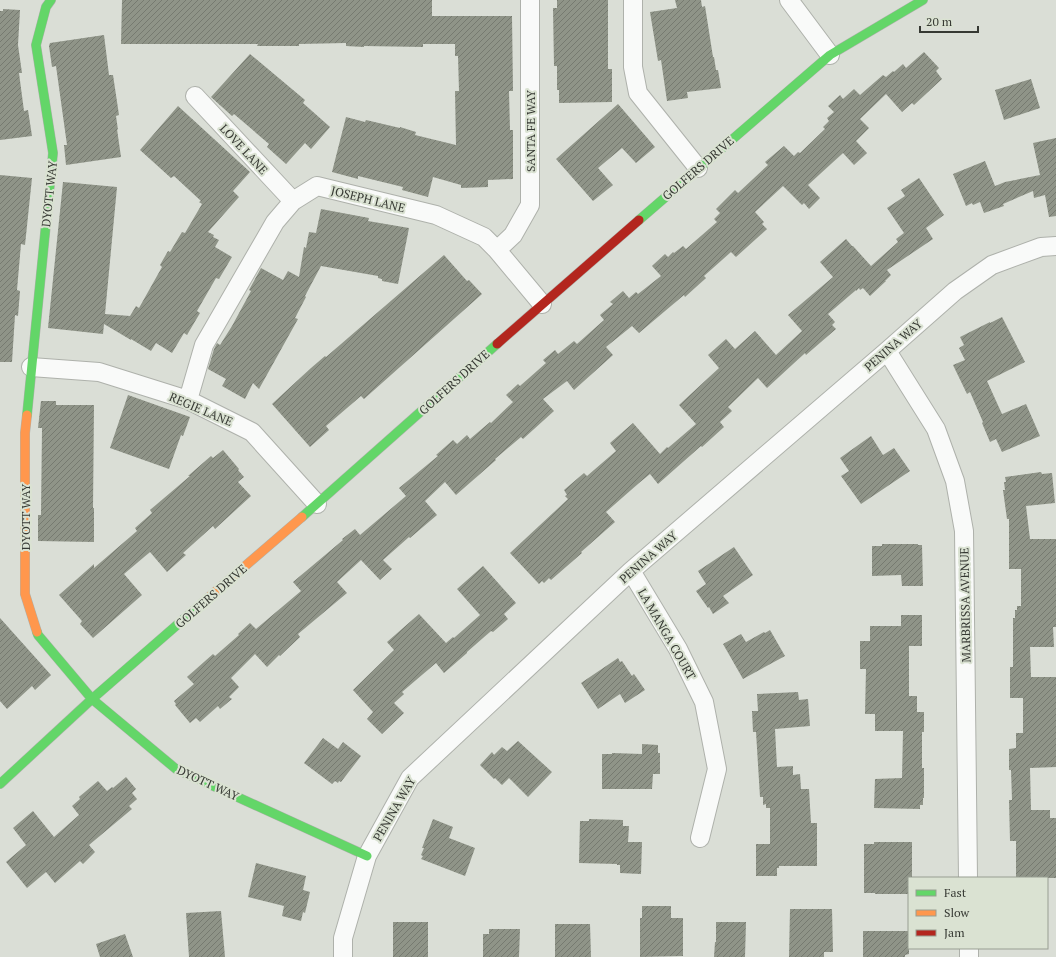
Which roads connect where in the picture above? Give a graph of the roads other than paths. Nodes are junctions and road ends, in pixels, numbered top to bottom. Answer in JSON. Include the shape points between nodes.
{"nodes":[{"id":1,"x":51,"y":0,"type":"edge"},
{"id":2,"x":530,"y":0,"type":"edge"},
{"id":3,"x":633,"y":0,"type":"edge"},
{"id":4,"x":789,"y":0,"type":"edge"},
{"id":5,"x":923,"y":0,"type":"edge"},
{"id":6,"x":830,"y":54,"type":"junction"},
{"id":7,"x":196,"y":96,"type":"dead end"},
{"id":8,"x":698,"y":168,"type":"junction"},
{"id":9,"x":293,"y":201,"type":"junction"},
{"id":10,"x":1056,"y":246,"type":"edge"},
{"id":11,"x":497,"y":250,"type":"junction"},
{"id":12,"x":542,"y":304,"type":"junction"},
{"id":13,"x":887,"y":351,"type":"junction"},
{"id":14,"x":31,"y":367,"type":"junction"},
{"id":15,"x":188,"y":400,"type":"junction"},
{"id":16,"x":317,"y":504,"type":"junction"},
{"id":17,"x":631,"y":571,"type":"junction"},
{"id":18,"x":92,"y":699,"type":"junction"},
{"id":19,"x":0,"y":784,"type":"edge"},
{"id":20,"x":700,"y":838,"type":"dead end"},
{"id":21,"x":367,"y":856,"type":"junction"},
{"id":22,"x":968,"y":877,"type":"edge"},
{"id":23,"x":343,"y":957,"type":"edge"}],
"edges":[{"from":1,"to":14,"type":"street","name":"DYOTT WAY","via":[[46,8],[36,45],[53,153]]},
{"from":2,"to":11,"type":"street","name":"SANTA FE WAY","via":[[530,205],[513,235]]},
{"from":3,"to":8,"type":"street","via":[[633,66],[638,93]]},
{"from":4,"to":6,"type":"street"},
{"from":5,"to":6,"type":"street","name":"GOLFERS DRIVE"},
{"from":6,"to":8,"type":"street","name":"GOLFERS DRIVE"},
{"from":7,"to":9,"type":"street","name":"LOVE LANE"},
{"from":8,"to":12,"type":"street","name":"GOLFERS DRIVE"},
{"from":9,"to":11,"type":"street","name":"JOSEPH LANE","via":[[317,186],[436,215],[484,237]]},
{"from":9,"to":15,"type":"street","name":"JOSEPH LANE","via":[[275,222],[204,345]]},
{"from":10,"to":13,"type":"street","name":"PENINA WAY","via":[[1041,247],[992,265],[955,291]]},
{"from":11,"to":12,"type":"street","name":"JOSEPH LANE"},
{"from":12,"to":16,"type":"street","name":"GOLFERS DRIVE"},
{"from":13,"to":17,"type":"street","name":"PENINA WAY"},
{"from":13,"to":22,"type":"street","name":"MARBRISSA AVENUE","via":[[936,429],[955,481],[964,532]]},
{"from":14,"to":15,"type":"street","name":"REGIE LANE","via":[[99,372]]},
{"from":14,"to":18,"type":"street","name":"DYOTT WAY","via":[[25,433],[26,594],[38,635]]},
{"from":15,"to":16,"type":"street","name":"REGIE LANE","via":[[252,432]]},
{"from":16,"to":18,"type":"street","name":"GOLFERS DRIVE"},
{"from":17,"to":20,"type":"street","name":"LA MANGA COURT","via":[[678,648],[704,702],[717,768]]},
{"from":17,"to":21,"type":"street","name":"PENINA WAY","via":[[410,778]]},
{"from":18,"to":19,"type":"street","name":"GOLFERS DRIVE"},
{"from":18,"to":21,"type":"street","name":"DYOTT WAY","via":[[176,768]]},
{"from":21,"to":23,"type":"street","name":"PENINA WAY","via":[[344,938]]}]}
